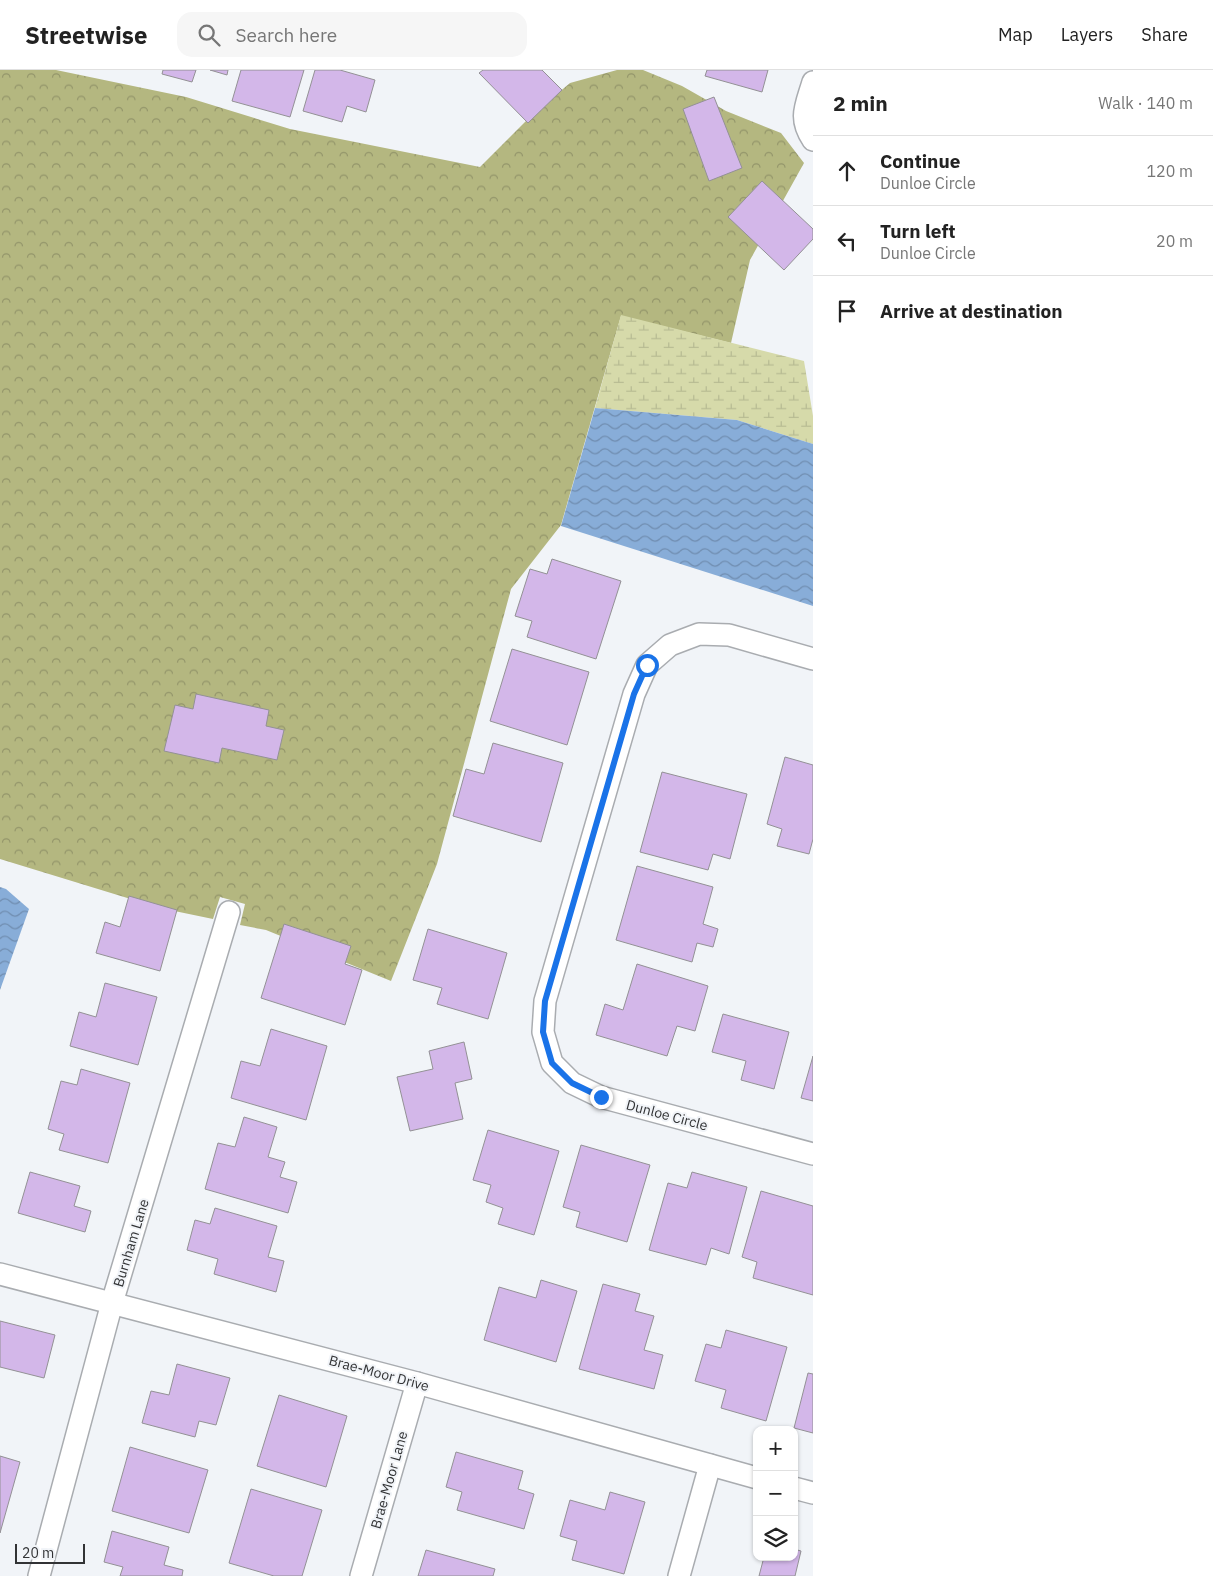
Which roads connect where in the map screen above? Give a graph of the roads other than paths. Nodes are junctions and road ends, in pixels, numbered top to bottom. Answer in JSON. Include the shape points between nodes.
{"nodes":[{"id":1,"x":813,"y":82,"type":"edge"},
{"id":2,"x":813,"y":140,"type":"edge"},
{"id":3,"x":813,"y":659,"type":"edge"},
{"id":4,"x":229,"y":912,"type":"dead end"},
{"id":5,"x":813,"y":1154,"type":"edge"},
{"id":6,"x":0,"y":1274,"type":"edge"},
{"id":7,"x":112,"y":1304,"type":"junction"},
{"id":8,"x":418,"y":1383,"type":"junction"},
{"id":9,"x":710,"y":1465,"type":"junction"},
{"id":10,"x":753,"y":1477,"type":"edge"},
{"id":11,"x":798,"y":1489,"type":"edge"},
{"id":12,"x":813,"y":1493,"type":"edge"},
{"id":13,"x":39,"y":1576,"type":"edge"},
{"id":14,"x":361,"y":1576,"type":"edge"},
{"id":15,"x":678,"y":1576,"type":"edge"}],
"edges":[{"from":1,"to":2,"type":"street","via":[[804,113],[805,128]]},
{"from":3,"to":5,"type":"street","name":"Dunloe Circle","via":[[728,635],[698,634],[670,645],[647,665],[634,694],[545,1001],[543,1032],[552,1063],[572,1083],[601,1097]]},
{"from":4,"to":7,"type":"street","name":"Burnham Lane"},
{"from":6,"to":7,"type":"street","name":"Brae-Moor Drive"},
{"from":7,"to":8,"type":"street","name":"Brae-Moor Drive"},
{"from":7,"to":13,"type":"street","name":"Burnham Lane"},
{"from":8,"to":9,"type":"street","name":"Brae-Moor Drive"},
{"from":8,"to":14,"type":"street","name":"Brae-Moor Lane"},
{"from":9,"to":10,"type":"street","name":"Brae-Moor Drive"},
{"from":9,"to":15,"type":"street"},
{"from":11,"to":12,"type":"street"}]}
